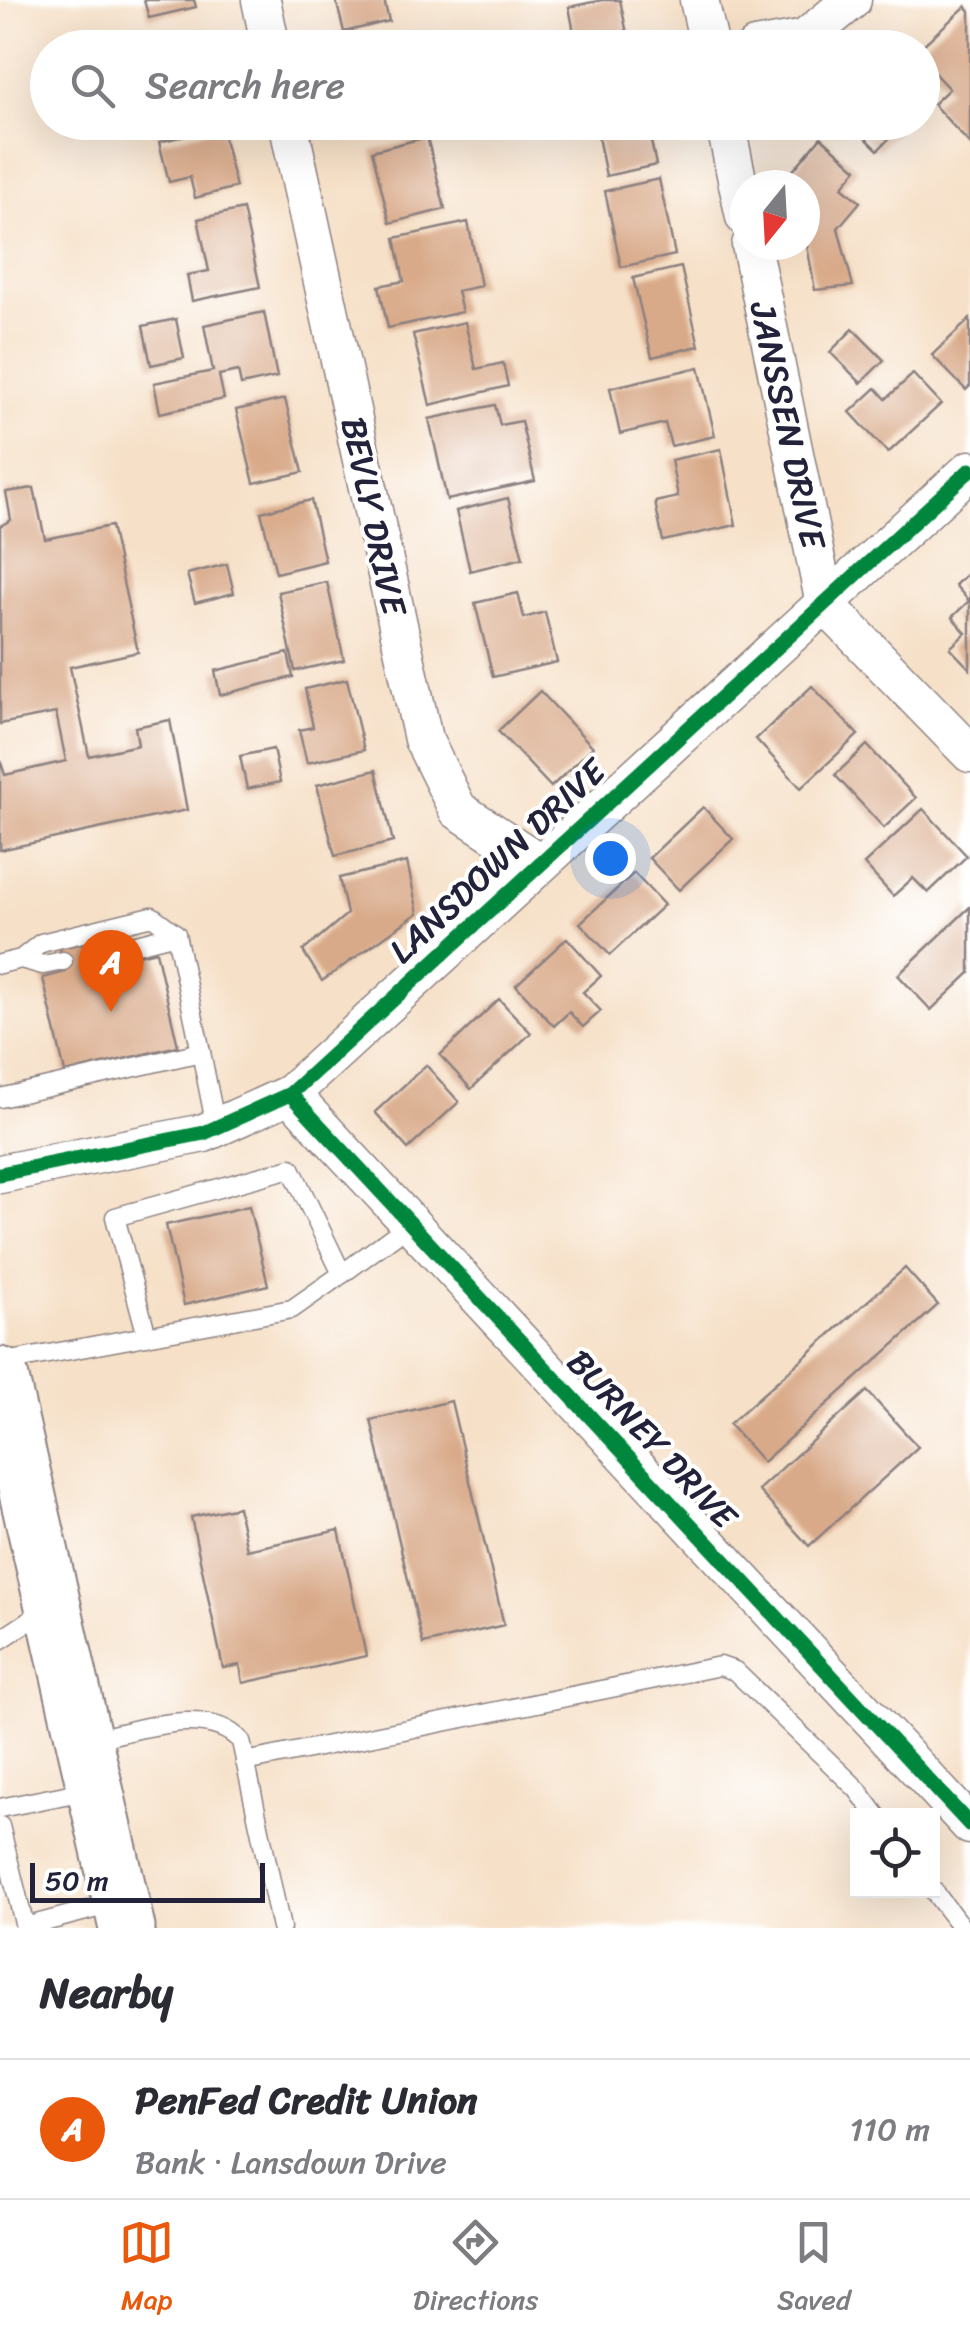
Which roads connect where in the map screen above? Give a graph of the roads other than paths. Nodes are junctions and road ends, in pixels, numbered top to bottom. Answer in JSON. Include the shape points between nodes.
{"nodes":[{"id":1,"x":260,"y":0,"type":"edge"},
{"id":2,"x":699,"y":0,"type":"edge"},
{"id":3,"x":852,"y":0,"type":"edge"},
{"id":4,"x":267,"y":30,"type":"edge"},
{"id":5,"x":706,"y":30,"type":"edge"},
{"id":6,"x":816,"y":30,"type":"edge"},
{"id":7,"x":292,"y":140,"type":"edge"},
{"id":8,"x":730,"y":140,"type":"edge"},
{"id":9,"x":736,"y":170,"type":"edge"},
{"id":10,"x":754,"y":260,"type":"edge"},
{"id":11,"x":970,"y":470,"type":"edge"},
{"id":12,"x":825,"y":604,"type":"junction"},
{"id":13,"x":970,"y":753,"type":"edge"},
{"id":14,"x":538,"y":862,"type":"junction"},
{"id":15,"x":176,"y":934,"type":"junction"},
{"id":16,"x":101,"y":952,"type":"dead end"},
{"id":17,"x":21,"y":959,"type":"junction"},
{"id":18,"x":63,"y":961,"type":"dead end"},
{"id":19,"x":0,"y":964,"type":"edge"},
{"id":20,"x":201,"y":1052,"type":"junction"},
{"id":21,"x":290,"y":1094,"type":"junction"},
{"id":22,"x":0,"y":1098,"type":"edge"},
{"id":23,"x":216,"y":1127,"type":"junction"},
{"id":24,"x":0,"y":1174,"type":"edge"},
{"id":25,"x":411,"y":1223,"type":"junction"},
{"id":26,"x":342,"y":1274,"type":"junction"},
{"id":27,"x":146,"y":1336,"type":"junction"},
{"id":28,"x":0,"y":1363,"type":"edge"},
{"id":29,"x":0,"y":1375,"type":"edge"},
{"id":30,"x":7,"y":1434,"type":"edge"},
{"id":31,"x":53,"y":1606,"type":"junction"},
{"id":32,"x":0,"y":1640,"type":"edge"},
{"id":33,"x":245,"y":1762,"type":"junction"},
{"id":34,"x":90,"y":1765,"type":"junction"},
{"id":35,"x":0,"y":1808,"type":"edge"},
{"id":36,"x":871,"y":1808,"type":"edge"},
{"id":37,"x":970,"y":1825,"type":"edge"},
{"id":38,"x":0,"y":1826,"type":"edge"},
{"id":39,"x":939,"y":1898,"type":"edge"},
{"id":40,"x":124,"y":1915,"type":"edge"},
{"id":41,"x":281,"y":1928,"type":"edge"},
{"id":42,"x":962,"y":1928,"type":"edge"}],
"edges":[{"from":1,"to":4,"type":"street"},
{"from":2,"to":5,"type":"street"},
{"from":3,"to":6,"type":"street"},
{"from":7,"to":14,"type":"street","name":"BEVLY DRIVE","via":[[424,739],[458,810]]},
{"from":8,"to":9,"type":"street"},
{"from":10,"to":12,"type":"street","name":"JANSSEN DRIVE"},
{"from":11,"to":12,"type":"street","name":"LANSDOWN DRIVE"},
{"from":12,"to":13,"type":"street"},
{"from":12,"to":14,"type":"street","name":"LANSDOWN DRIVE"},
{"from":14,"to":21,"type":"street","name":"LANSDOWN DRIVE"},
{"from":15,"to":16,"type":"lane"},
{"from":15,"to":17,"type":"lane","via":[[152,916],[42,943]]},
{"from":15,"to":20,"type":"lane"},
{"from":17,"to":18,"type":"lane"},
{"from":17,"to":19,"type":"lane"},
{"from":20,"to":22,"type":"lane"},
{"from":20,"to":23,"type":"lane"},
{"from":21,"to":23,"type":"street","name":"LANSDOWN DRIVE"},
{"from":21,"to":25,"type":"street","name":"BURNEY DRIVE"},
{"from":23,"to":24,"type":"street","name":"LANSDOWN DRIVE"},
{"from":25,"to":26,"type":"lane"},
{"from":25,"to":37,"type":"street","name":"BURNEY DRIVE"},
{"from":26,"to":27,"type":"lane","via":[[292,1309]]},
{"from":26,"to":27,"type":"lane","via":[[291,1168],[115,1217]]},
{"from":27,"to":28,"type":"lane"},
{"from":29,"to":30,"type":"main road"},
{"from":30,"to":31,"type":"main road"},
{"from":31,"to":32,"type":"lane"},
{"from":31,"to":34,"type":"main road"},
{"from":33,"to":34,"type":"lane","via":[[233,1732],[206,1723]]},
{"from":33,"to":36,"type":"lane","via":[[720,1666],[735,1671]]},
{"from":33,"to":41,"type":"lane"},
{"from":34,"to":35,"type":"lane"},
{"from":34,"to":40,"type":"main road"},
{"from":38,"to":40,"type":"lane","via":[[25,1927]]},
{"from":39,"to":42,"type":"lane"}]}
